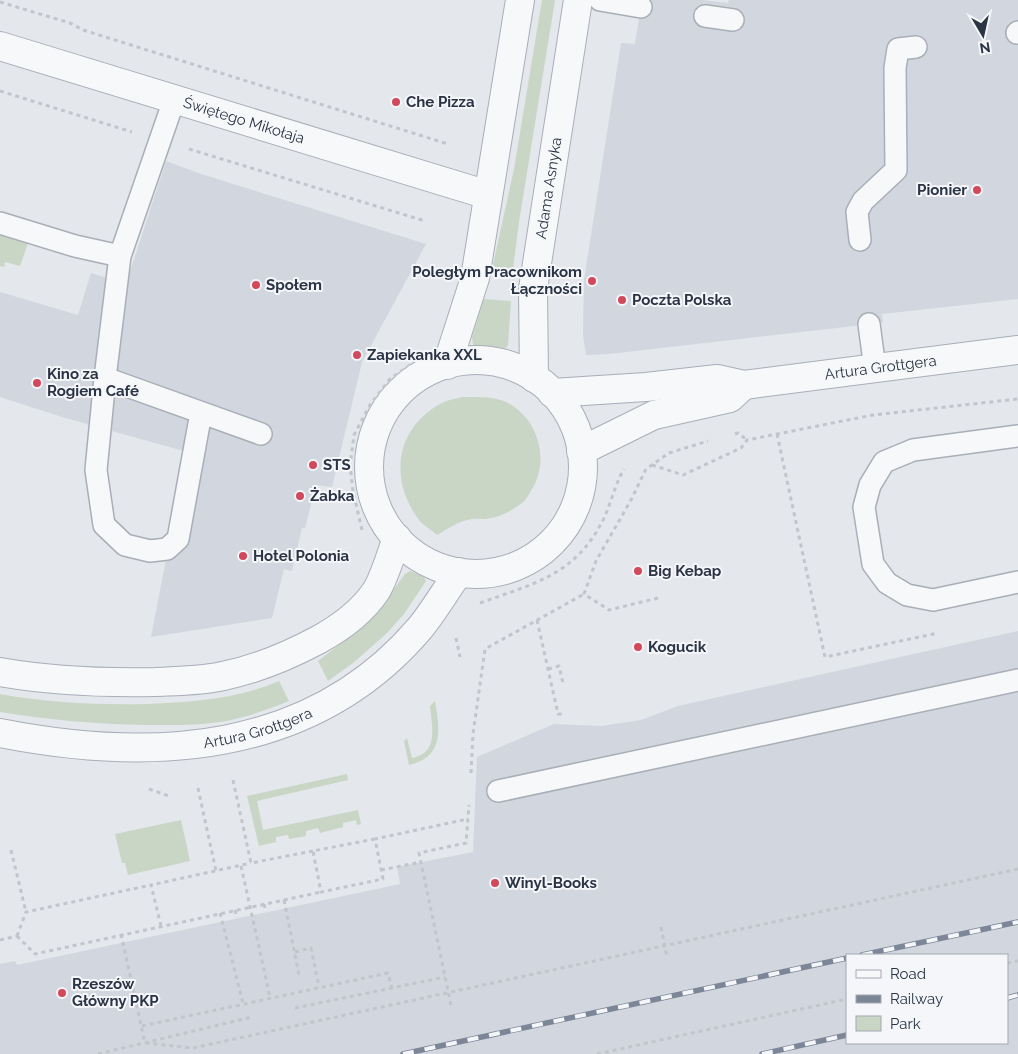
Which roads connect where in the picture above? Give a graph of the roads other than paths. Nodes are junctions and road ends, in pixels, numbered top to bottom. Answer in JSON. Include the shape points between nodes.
{"nodes":[{"id":1,"x":520,"y":0,"type":"edge"},
{"id":2,"x":578,"y":0,"type":"edge"},
{"id":3,"x":600,"y":0,"type":"edge"},
{"id":4,"x":641,"y":6,"type":"dead end"},
{"id":5,"x":705,"y":16,"type":"dead end"},
{"id":6,"x":733,"y":20,"type":"dead end"},
{"id":7,"x":0,"y":46,"type":"edge"},
{"id":8,"x":916,"y":47,"type":"dead end"},
{"id":9,"x":174,"y":100,"type":"junction"},
{"id":10,"x":488,"y":195,"type":"junction"},
{"id":11,"x":0,"y":223,"type":"edge"},
{"id":12,"x":860,"y":240,"type":"dead end"},
{"id":13,"x":120,"y":256,"type":"junction"},
{"id":14,"x":869,"y":324,"type":"dead end"},
{"id":15,"x":1018,"y":350,"type":"edge"},
{"id":16,"x":447,"y":365,"type":"junction"},
{"id":17,"x":875,"y":369,"type":"junction"},
{"id":18,"x":105,"y":378,"type":"junction"},
{"id":19,"x":543,"y":385,"type":"junction"},
{"id":20,"x":744,"y":385,"type":"junction"},
{"id":21,"x":200,"y":413,"type":"junction"},
{"id":22,"x":261,"y":434,"type":"dead end"},
{"id":23,"x":1018,"y":436,"type":"edge"},
{"id":24,"x":581,"y":451,"type":"junction"},
{"id":25,"x":397,"y":538,"type":"junction"},
{"id":26,"x":460,"y":572,"type":"junction"},
{"id":27,"x":1018,"y":582,"type":"edge"},
{"id":28,"x":0,"y":672,"type":"edge"},
{"id":29,"x":1018,"y":680,"type":"edge"},
{"id":30,"x":0,"y":733,"type":"edge"},
{"id":31,"x":498,"y":791,"type":"dead end"}],
"edges":[{"from":1,"to":10,"type":"street"},
{"from":2,"to":19,"type":"street","name":"Adama Asnyka","via":[[533,289]]},
{"from":3,"to":4,"type":"lane"},
{"from":5,"to":6,"type":"lane"},
{"from":7,"to":9,"type":"street","name":"Świętego Mikołaja"},
{"from":8,"to":12,"type":"lane","via":[[898,49],[895,68],[896,170],[863,201],[857,212]]},
{"from":9,"to":10,"type":"street","name":"Świętego Mikołaja"},
{"from":9,"to":13,"type":"lane"},
{"from":10,"to":16,"type":"street","via":[[475,278]]},
{"from":11,"to":13,"type":"lane"},
{"from":13,"to":18,"type":"lane"},
{"from":14,"to":17,"type":"lane"},
{"from":15,"to":17,"type":"street","name":"Artura Grottgera"},
{"from":16,"to":19,"type":"street","via":[[468,360],[495,362],[519,369]]},
{"from":16,"to":25,"type":"street","via":[[416,378],[396,396],[380,418],[371,444],[368,471],[373,498],[384,523]]},
{"from":17,"to":20,"type":"street","name":"Artura Grottgera"},
{"from":18,"to":21,"type":"lane"},
{"from":18,"to":21,"type":"lane","via":[[96,470],[104,525],[125,545],[150,551],[167,549],[178,539]]},
{"from":19,"to":20,"type":"street","name":"Artura Grottgera","via":[[646,387],[717,379]]},
{"from":19,"to":24,"type":"street","via":[[559,399],[572,421]]},
{"from":20,"to":24,"type":"street","name":"Artura Grottgera","via":[[730,398],[654,415]]},
{"from":21,"to":22,"type":"lane"},
{"from":23,"to":27,"type":"lane","via":[[913,450],[884,462],[870,485],[864,507],[873,564],[886,583],[907,595],[933,600]]},
{"from":24,"to":26,"type":"street","via":[[583,470],[579,494],[570,518],[556,538],[517,566],[493,572]]},
{"from":25,"to":26,"type":"street","via":[[423,560],[445,570]]},
{"from":25,"to":28,"type":"street","via":[[377,590],[360,611],[338,628],[292,654],[249,670],[181,681],[128,682],[66,680]]},
{"from":26,"to":30,"type":"street","name":"Artura Grottgera","via":[[420,628],[390,658],[334,700],[282,725],[226,740],[144,748],[41,741]]},
{"from":29,"to":31,"type":"lane"}]}
